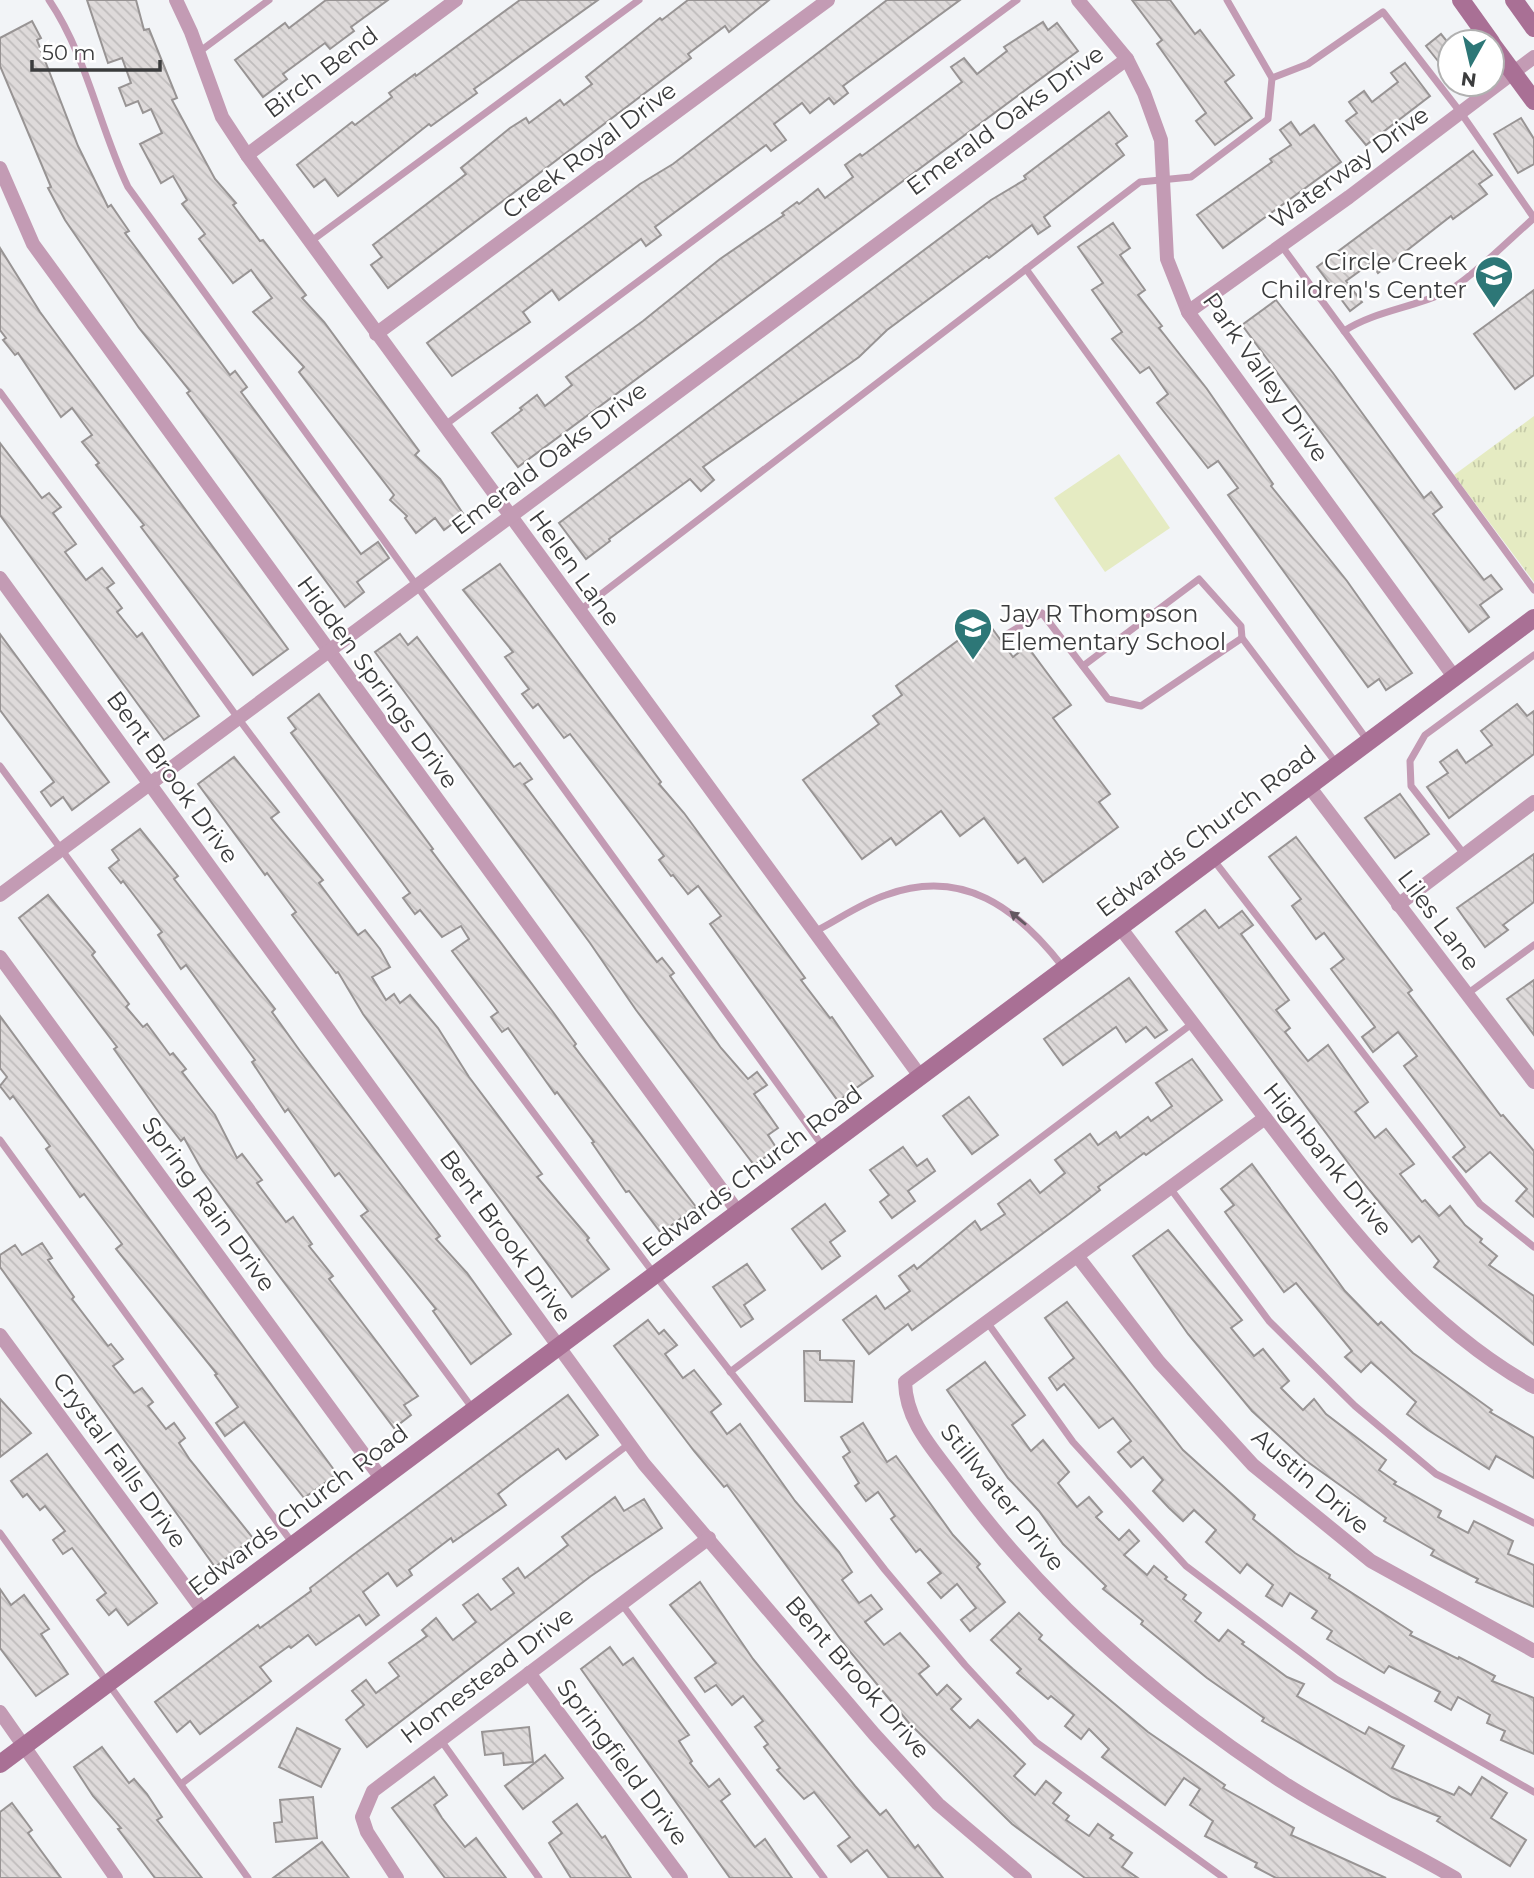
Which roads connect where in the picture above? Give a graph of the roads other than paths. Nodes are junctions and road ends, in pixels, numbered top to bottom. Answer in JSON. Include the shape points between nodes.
{"nodes":[{"id":1,"x":49,"y":0,"type":"edge"},
{"id":2,"x":176,"y":0,"type":"edge"},
{"id":3,"x":269,"y":0,"type":"edge"},
{"id":4,"x":456,"y":0,"type":"edge"},
{"id":5,"x":639,"y":0,"type":"edge"},
{"id":6,"x":828,"y":0,"type":"edge"},
{"id":7,"x":1017,"y":0,"type":"edge"},
{"id":8,"x":1078,"y":0,"type":"edge"},
{"id":9,"x":1227,"y":0,"type":"edge"},
{"id":10,"x":1461,"y":0,"type":"edge"},
{"id":11,"x":1514,"y":0,"type":"edge"},
{"id":12,"x":1481,"y":28,"type":"edge"},
{"id":13,"x":1534,"y":28,"type":"edge"},
{"id":14,"x":198,"y":52,"type":"junction"},
{"id":15,"x":1534,"y":57,"type":"edge"},
{"id":16,"x":1127,"y":59,"type":"junction"},
{"id":17,"x":1506,"y":63,"type":"edge"},
{"id":18,"x":1513,"y":73,"type":"junction"},
{"id":19,"x":1272,"y":78,"type":"junction"},
{"id":20,"x":1534,"y":102,"type":"edge"},
{"id":21,"x":1461,"y":113,"type":"junction"},
{"id":22,"x":247,"y":155,"type":"junction"},
{"id":23,"x":0,"y":168,"type":"edge"},
{"id":24,"x":1164,"y":179,"type":"junction"},
{"id":25,"x":1534,"y":218,"type":"edge"},
{"id":26,"x":310,"y":242,"type":"junction"},
{"id":27,"x":1281,"y":245,"type":"junction"},
{"id":28,"x":1026,"y":270,"type":"junction"},
{"id":29,"x":1188,"y":312,"type":"junction"},
{"id":30,"x":1344,"y":331,"type":"junction"},
{"id":31,"x":376,"y":334,"type":"junction"},
{"id":32,"x":0,"y":392,"type":"edge"},
{"id":33,"x":443,"y":426,"type":"junction"},
{"id":34,"x":509,"y":516,"type":"junction"},
{"id":35,"x":0,"y":578,"type":"edge"},
{"id":36,"x":417,"y":585,"type":"junction"},
{"id":37,"x":1534,"y":590,"type":"edge"},
{"id":38,"x":579,"y":611,"type":"junction"},
{"id":39,"x":1534,"y":618,"type":"edge"},
{"id":40,"x":1004,"y":636,"type":"dead end"},
{"id":41,"x":1242,"y":638,"type":"junction"},
{"id":42,"x":328,"y":652,"type":"junction"},
{"id":43,"x":1534,"y":655,"type":"edge"},
{"id":44,"x":1083,"y":666,"type":"junction"},
{"id":45,"x":1455,"y":678,"type":"junction"},
{"id":46,"x":238,"y":718,"type":"junction"},
{"id":47,"x":1368,"y":741,"type":"junction"},
{"id":48,"x":1336,"y":764,"type":"junction"},
{"id":49,"x":0,"y":766,"type":"edge"},
{"id":50,"x":150,"y":784,"type":"junction"},
{"id":51,"x":1308,"y":785,"type":"junction"},
{"id":52,"x":1534,"y":802,"type":"edge"},
{"id":53,"x":61,"y":850,"type":"junction"},
{"id":54,"x":1465,"y":855,"type":"junction"},
{"id":55,"x":1211,"y":857,"type":"junction"},
{"id":56,"x":0,"y":895,"type":"edge"},
{"id":57,"x":1398,"y":905,"type":"junction"},
{"id":58,"x":1119,"y":926,"type":"junction"},
{"id":59,"x":814,"y":932,"type":"junction"},
{"id":60,"x":1534,"y":945,"type":"edge"},
{"id":61,"x":0,"y":957,"type":"edge"},
{"id":62,"x":1064,"y":967,"type":"junction"},
{"id":63,"x":1466,"y":994,"type":"junction"},
{"id":64,"x":1193,"y":1023,"type":"junction"},
{"id":65,"x":920,"y":1076,"type":"junction"},
{"id":66,"x":1534,"y":1082,"type":"edge"},
{"id":67,"x":1265,"y":1118,"type":"junction"},
{"id":68,"x":0,"y":1140,"type":"edge"},
{"id":69,"x":824,"y":1148,"type":"junction"},
{"id":70,"x":1170,"y":1188,"type":"junction"},
{"id":71,"x":738,"y":1212,"type":"junction"},
{"id":72,"x":1534,"y":1247,"type":"edge"},
{"id":73,"x":1078,"y":1257,"type":"junction"},
{"id":74,"x":655,"y":1275,"type":"junction"},
{"id":75,"x":986,"y":1322,"type":"junction"},
{"id":76,"x":0,"y":1335,"type":"edge"},
{"id":77,"x":558,"y":1346,"type":"junction"},
{"id":78,"x":730,"y":1372,"type":"junction"},
{"id":79,"x":1534,"y":1387,"type":"edge"},
{"id":80,"x":473,"y":1409,"type":"junction"},
{"id":81,"x":629,"y":1444,"type":"junction"},
{"id":82,"x":381,"y":1478,"type":"junction"},
{"id":83,"x":1534,"y":1524,"type":"edge"},
{"id":84,"x":0,"y":1533,"type":"edge"},
{"id":85,"x":709,"y":1538,"type":"junction"},
{"id":86,"x":293,"y":1544,"type":"junction"},
{"id":87,"x":621,"y":1603,"type":"junction"},
{"id":88,"x":204,"y":1612,"type":"junction"},
{"id":89,"x":1534,"y":1651,"type":"edge"},
{"id":90,"x":528,"y":1673,"type":"junction"},
{"id":91,"x":108,"y":1683,"type":"junction"},
{"id":92,"x":0,"y":1712,"type":"edge"},
{"id":93,"x":440,"y":1739,"type":"junction"},
{"id":94,"x":25,"y":1746,"type":"junction"},
{"id":95,"x":0,"y":1764,"type":"edge"},
{"id":96,"x":181,"y":1784,"type":"junction"},
{"id":97,"x":1534,"y":1792,"type":"edge"},
{"id":98,"x":116,"y":1878,"type":"edge"},
{"id":99,"x":248,"y":1878,"type":"edge"},
{"id":100,"x":397,"y":1878,"type":"edge"},
{"id":101,"x":540,"y":1878,"type":"edge"},
{"id":102,"x":681,"y":1878,"type":"edge"},
{"id":103,"x":824,"y":1878,"type":"edge"},
{"id":104,"x":1024,"y":1878,"type":"edge"},
{"id":105,"x":1224,"y":1878,"type":"edge"},
{"id":106,"x":1455,"y":1878,"type":"edge"}],
"edges":[{"from":1,"to":36,"type":"lane","via":[[84,68],[108,146],[128,187]]},
{"from":2,"to":14,"type":"street","name":"Helen Lane"},
{"from":3,"to":14,"type":"lane"},
{"from":4,"to":22,"type":"street","name":"Birch Bend"},
{"from":5,"to":26,"type":"lane"},
{"from":6,"to":31,"type":"street","name":"Creek Royal Drive"},
{"from":7,"to":33,"type":"lane"},
{"from":8,"to":16,"type":"street","name":"Park Valley Drive"},
{"from":9,"to":19,"type":"lane"},
{"from":10,"to":12,"type":"street"},
{"from":11,"to":13,"type":"street"},
{"from":14,"to":22,"type":"street","name":"Helen Lane","via":[[222,117]]},
{"from":15,"to":18,"type":"street","name":"Waterway Drive"},
{"from":16,"to":24,"type":"street","name":"Park Valley Drive","via":[[1161,140]]},
{"from":16,"to":34,"type":"street","name":"Emerald Oaks Drive"},
{"from":17,"to":18,"type":"street"},
{"from":18,"to":20,"type":"street"},
{"from":18,"to":21,"type":"street","name":"Waterway Drive"},
{"from":19,"to":21,"type":"lane","via":[[1308,64],[1383,12]]},
{"from":19,"to":24,"type":"lane","via":[[1268,120],[1191,177]]},
{"from":21,"to":25,"type":"lane"},
{"from":21,"to":27,"type":"street","name":"Waterway Drive"},
{"from":22,"to":26,"type":"street","name":"Helen Lane"},
{"from":23,"to":42,"type":"street","name":"Hidden Springs Drive","via":[[33,244]]},
{"from":24,"to":28,"type":"lane","via":[[1140,182]]},
{"from":24,"to":29,"type":"street","name":"Park Valley Drive","via":[[1167,259]]},
{"from":25,"to":30,"type":"lane","via":[[1448,291],[1365,317]]},
{"from":26,"to":31,"type":"street","name":"Helen Lane"},
{"from":27,"to":29,"type":"street","name":"Waterway Drive"},
{"from":27,"to":30,"type":"lane"},
{"from":28,"to":38,"type":"lane"},
{"from":28,"to":47,"type":"lane"},
{"from":29,"to":45,"type":"street","name":"Park Valley Drive"},
{"from":30,"to":37,"type":"lane"},
{"from":31,"to":33,"type":"street","name":"Helen Lane"},
{"from":32,"to":46,"type":"lane"},
{"from":33,"to":34,"type":"street","name":"Helen Lane"},
{"from":34,"to":36,"type":"street","name":"Emerald Oaks Drive"},
{"from":34,"to":38,"type":"street","name":"Helen Lane"},
{"from":35,"to":50,"type":"street","name":"Bent Brook Drive"},
{"from":36,"to":42,"type":"street","name":"Emerald Oaks Drive"},
{"from":36,"to":69,"type":"lane"},
{"from":38,"to":59,"type":"street","name":"Helen Lane"},
{"from":39,"to":45,"type":"street","name":"Edwards Church Road"},
{"from":40,"to":44,"type":"lane","via":[[1042,613]]},
{"from":41,"to":44,"type":"lane","via":[[1141,706],[1108,699]]},
{"from":41,"to":44,"type":"lane","via":[[1241,626],[1199,579]]},
{"from":41,"to":48,"type":"lane"},
{"from":42,"to":46,"type":"street","name":"Emerald Oaks Drive"},
{"from":42,"to":71,"type":"street","name":"Hidden Springs Drive"},
{"from":43,"to":54,"type":"lane","via":[[1425,735],[1410,761],[1411,786]]},
{"from":45,"to":47,"type":"street","name":"Edwards Church Road"},
{"from":46,"to":50,"type":"street","name":"Emerald Oaks Drive"},
{"from":46,"to":74,"type":"lane"},
{"from":47,"to":48,"type":"street","name":"Edwards Church Road"},
{"from":48,"to":51,"type":"street","name":"Edwards Church Road"},
{"from":49,"to":53,"type":"lane"},
{"from":50,"to":53,"type":"street","name":"Emerald Oaks Drive"},
{"from":50,"to":77,"type":"street","name":"Bent Brook Drive"},
{"from":51,"to":55,"type":"street","name":"Edwards Church Road"},
{"from":51,"to":57,"type":"street","name":"Liles Lane"},
{"from":52,"to":54,"type":"street"},
{"from":53,"to":56,"type":"street","name":"Emerald Oaks Drive"},
{"from":53,"to":80,"type":"lane"},
{"from":54,"to":57,"type":"street"},
{"from":55,"to":58,"type":"street","name":"Edwards Church Road"},
{"from":55,"to":72,"type":"lane","via":[[1480,1204]]},
{"from":57,"to":63,"type":"street","name":"Liles Lane"},
{"from":58,"to":62,"type":"street","name":"Edwards Church Road"},
{"from":58,"to":64,"type":"street","name":"Highbank Drive"},
{"from":62,"to":59,"type":"lane","one_way":true,"via":[[1038,935],[1004,906],[953,886],[915,886],[883,896]]},
{"from":59,"to":65,"type":"street","name":"Helen Lane"},
{"from":60,"to":63,"type":"lane"},
{"from":61,"to":82,"type":"street","name":"Spring Rain Drive"},
{"from":62,"to":65,"type":"street","name":"Edwards Church Road"},
{"from":63,"to":66,"type":"street","name":"Liles Lane"},
{"from":64,"to":67,"type":"street","name":"Highbank Drive"},
{"from":64,"to":78,"type":"lane"},
{"from":65,"to":69,"type":"street","name":"Edwards Church Road"},
{"from":67,"to":70,"type":"street","name":"Stillwater Drive"},
{"from":67,"to":79,"type":"street","name":"Highbank Drive","via":[[1342,1218],[1402,1286],[1462,1339]]},
{"from":68,"to":86,"type":"lane"},
{"from":69,"to":71,"type":"street","name":"Edwards Church Road"},
{"from":70,"to":73,"type":"street","name":"Stillwater Drive"},
{"from":70,"to":83,"type":"lane","via":[[1269,1321],[1355,1406],[1436,1474]]},
{"from":71,"to":74,"type":"street","name":"Edwards Church Road"},
{"from":73,"to":75,"type":"street","name":"Stillwater Drive"},
{"from":73,"to":89,"type":"street","name":"Austin Drive","via":[[1159,1362],[1253,1465],[1371,1561]]},
{"from":74,"to":77,"type":"street","name":"Edwards Church Road"},
{"from":74,"to":78,"type":"lane"},
{"from":75,"to":97,"type":"lane","via":[[1073,1442],[1186,1566],[1336,1679]]},
{"from":75,"to":106,"type":"street","name":"Stillwater Drive","via":[[905,1382],[906,1402],[911,1418],[1005,1541],[1040,1582],[1160,1695],[1285,1784]]},
{"from":76,"to":88,"type":"street","name":"Crystal Falls Drive"},
{"from":77,"to":80,"type":"street","name":"Edwards Church Road"},
{"from":77,"to":81,"type":"street","name":"Bent Brook Drive"},
{"from":78,"to":105,"type":"lane","via":[[894,1581],[1036,1742]]},
{"from":80,"to":82,"type":"street","name":"Edwards Church Road"},
{"from":81,"to":85,"type":"street","name":"Bent Brook Drive"},
{"from":81,"to":96,"type":"lane"},
{"from":82,"to":86,"type":"street","name":"Edwards Church Road"},
{"from":84,"to":91,"type":"lane"},
{"from":85,"to":87,"type":"street","name":"Homestead Drive"},
{"from":85,"to":104,"type":"street","name":"Bent Brook Drive","via":[[938,1804]]},
{"from":86,"to":88,"type":"street","name":"Edwards Church Road"},
{"from":87,"to":90,"type":"street","name":"Homestead Drive"},
{"from":87,"to":103,"type":"lane"},
{"from":88,"to":91,"type":"street","name":"Edwards Church Road"},
{"from":90,"to":93,"type":"street","name":"Homestead Drive"},
{"from":90,"to":102,"type":"street","name":"Springfield Drive"},
{"from":91,"to":94,"type":"street","name":"Edwards Church Road"},
{"from":91,"to":96,"type":"lane"},
{"from":92,"to":94,"type":"street"},
{"from":93,"to":100,"type":"street","name":"Homestead Drive","via":[[373,1791],[365,1803],[362,1817],[367,1832]]},
{"from":93,"to":101,"type":"lane"},
{"from":94,"to":95,"type":"street","name":"Edwards Church Road"},
{"from":94,"to":98,"type":"street"},
{"from":96,"to":99,"type":"lane"}]}
